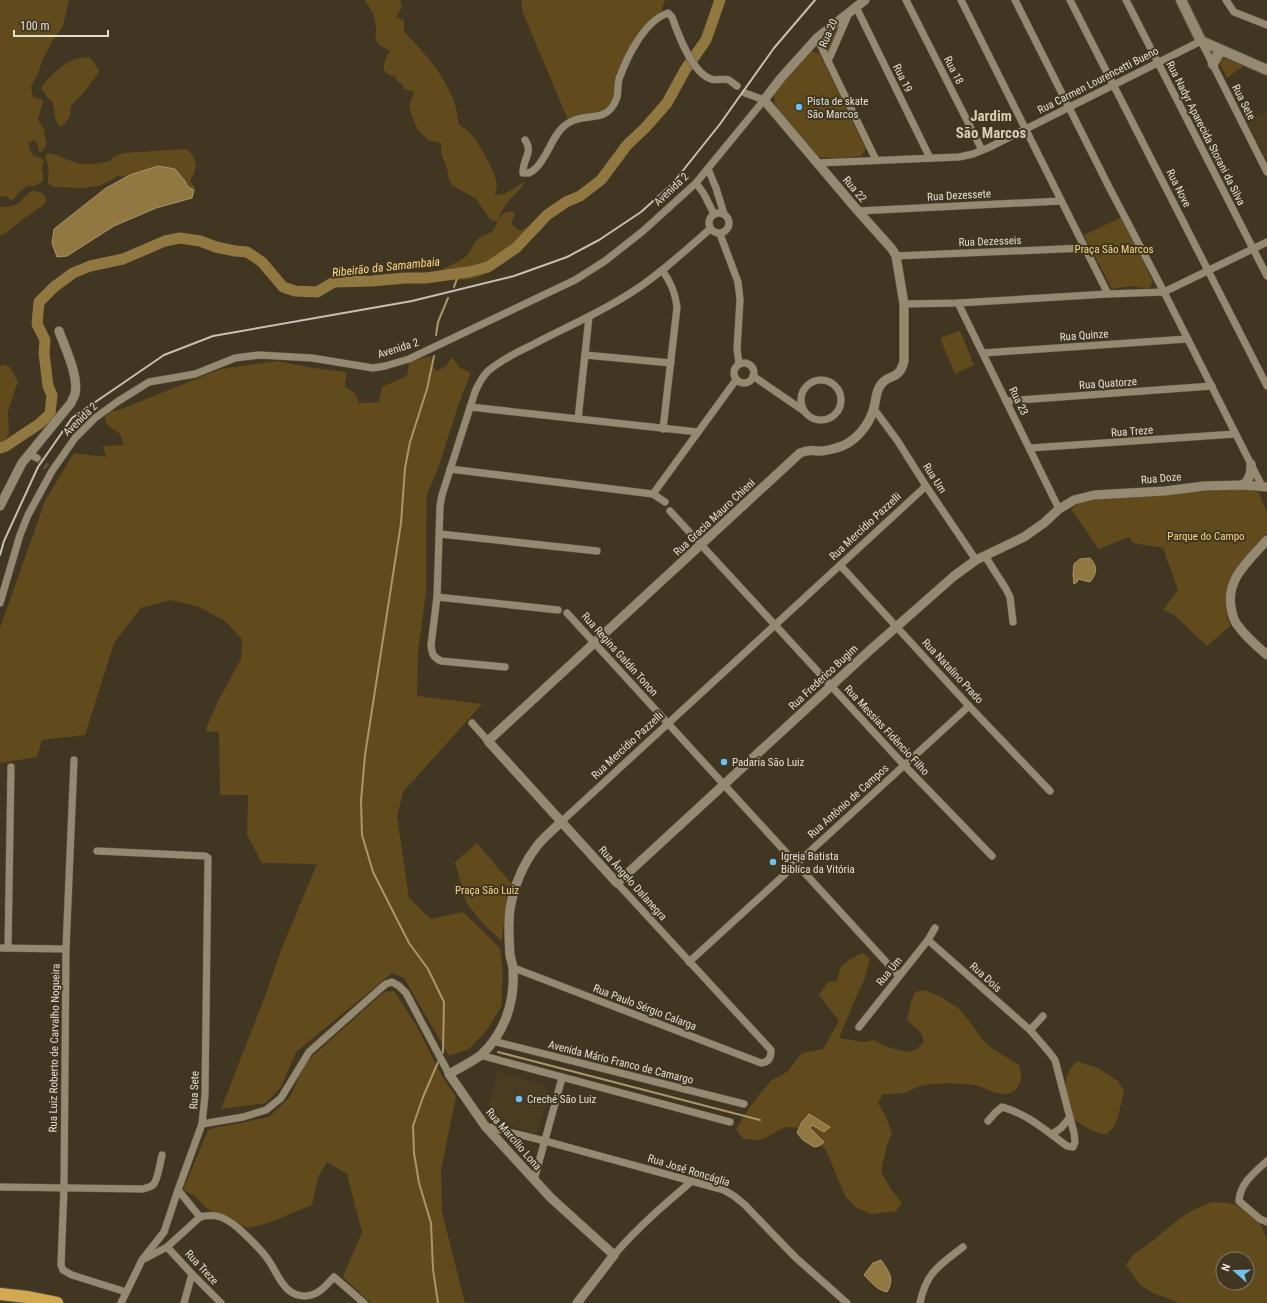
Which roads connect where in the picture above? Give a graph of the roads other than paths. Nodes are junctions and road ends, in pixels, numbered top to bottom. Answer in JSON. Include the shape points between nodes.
{"nodes":[{"id":1,"x":865,"y":0,"type":"edge"},
{"id":2,"x":906,"y":0,"type":"edge"},
{"id":3,"x":961,"y":0,"type":"edge"},
{"id":4,"x":1015,"y":0,"type":"edge"},
{"id":5,"x":1070,"y":0,"type":"edge"},
{"id":6,"x":1126,"y":0,"type":"edge"},
{"id":7,"x":1181,"y":0,"type":"edge"},
{"id":8,"x":1226,"y":0,"type":"edge"},
{"id":9,"x":852,"y":10,"type":"junction"},
{"id":10,"x":1267,"y":25,"type":"edge"},
{"id":11,"x":817,"y":38,"type":"junction"},
{"id":12,"x":1201,"y":41,"type":"junction"},
{"id":13,"x":1223,"y":51,"type":"junction"},
{"id":14,"x":828,"y":61,"type":"junction"},
{"id":15,"x":1157,"y":63,"type":"junction"},
{"id":16,"x":1213,"y":64,"type":"junction"},
{"id":17,"x":1267,"y":70,"type":"edge"},
{"id":18,"x":1113,"y":85,"type":"junction"},
{"id":19,"x":737,"y":86,"type":"dead end"},
{"id":20,"x":745,"y":92,"type":"dead end"},
{"id":21,"x":764,"y":100,"type":"junction"},
{"id":22,"x":1069,"y":108,"type":"junction"},
{"id":23,"x":1025,"y":130,"type":"junction"},
{"id":24,"x":525,"y":140,"type":"dead end"},
{"id":25,"x":982,"y":150,"type":"junction"},
{"id":26,"x":930,"y":158,"type":"junction"},
{"id":27,"x":876,"y":160,"type":"junction"},
{"id":28,"x":817,"y":163,"type":"junction"},
{"id":29,"x":708,"y":169,"type":"junction"},
{"id":30,"x":1267,"y":172,"type":"edge"},
{"id":31,"x":696,"y":183,"type":"junction"},
{"id":32,"x":1061,"y":201,"type":"junction"},
{"id":33,"x":858,"y":211,"type":"junction"},
{"id":34,"x":714,"y":214,"type":"junction"},
{"id":35,"x":724,"y":214,"type":"junction"},
{"id":36,"x":710,"y":228,"type":"junction"},
{"id":37,"x":720,"y":234,"type":"junction"},
{"id":38,"x":1267,"y":242,"type":"edge"},
{"id":39,"x":1085,"y":248,"type":"junction"},
{"id":40,"x":1254,"y":249,"type":"junction"},
{"id":41,"x":896,"y":256,"type":"junction"},
{"id":42,"x":662,"y":270,"type":"junction"},
{"id":43,"x":1209,"y":271,"type":"junction"},
{"id":44,"x":1267,"y":276,"type":"edge"},
{"id":45,"x":1164,"y":292,"type":"junction"},
{"id":46,"x":1108,"y":294,"type":"junction"},
{"id":47,"x":958,"y":303,"type":"junction"},
{"id":48,"x":904,"y":304,"type":"junction"},
{"id":49,"x":589,"y":317,"type":"junction"},
{"id":50,"x":59,"y":331,"type":"dead end"},
{"id":51,"x":1187,"y":339,"type":"junction"},
{"id":52,"x":983,"y":353,"type":"junction"},
{"id":53,"x":585,"y":355,"type":"junction"},
{"id":54,"x":671,"y":363,"type":"junction"},
{"id":55,"x":739,"y":364,"type":"junction"},
{"id":56,"x":753,"y":376,"type":"junction"},
{"id":57,"x":736,"y":380,"type":"junction"},
{"id":58,"x":1212,"y":386,"type":"junction"},
{"id":59,"x":1267,"y":386,"type":"edge"},
{"id":60,"x":1006,"y":401,"type":"junction"},
{"id":61,"x":470,"y":407,"type":"junction"},
{"id":62,"x":874,"y":409,"type":"junction"},
{"id":63,"x":804,"y":411,"type":"junction"},
{"id":64,"x":578,"y":419,"type":"junction"},
{"id":65,"x":663,"y":428,"type":"junction"},
{"id":66,"x":698,"y":432,"type":"junction"},
{"id":67,"x":1235,"y":434,"type":"junction"},
{"id":68,"x":1030,"y":448,"type":"junction"},
{"id":69,"x":1251,"y":464,"type":"junction"},
{"id":70,"x":450,"y":469,"type":"junction"},
{"id":71,"x":1243,"y":485,"type":"junction"},
{"id":72,"x":926,"y":486,"type":"junction"},
{"id":73,"x":1264,"y":487,"type":"edge"},
{"id":74,"x":654,"y":494,"type":"junction"},
{"id":75,"x":1267,"y":497,"type":"edge"},
{"id":76,"x":665,"y":502,"type":"dead end"},
{"id":77,"x":0,"y":506,"type":"edge"},
{"id":78,"x":1060,"y":509,"type":"junction"},
{"id":79,"x":670,"y":511,"type":"dead end"},
{"id":80,"x":440,"y":534,"type":"junction"},
{"id":81,"x":1267,"y":540,"type":"edge"},
{"id":82,"x":702,"y":545,"type":"junction"},
{"id":83,"x":597,"y":551,"type":"dead end"},
{"id":84,"x":981,"y":558,"type":"junction"},
{"id":85,"x":840,"y":565,"type":"junction"},
{"id":86,"x":437,"y":597,"type":"junction"},
{"id":87,"x":0,"y":603,"type":"edge"},
{"id":88,"x":558,"y":610,"type":"dead end"},
{"id":89,"x":567,"y":613,"type":"dead end"},
{"id":90,"x":1013,"y":622,"type":"dead end"},
{"id":91,"x":776,"y":625,"type":"junction"},
{"id":92,"x":896,"y":626,"type":"junction"},
{"id":93,"x":594,"y":643,"type":"junction"},
{"id":94,"x":1266,"y":651,"type":"edge"},
{"id":95,"x":505,"y":667,"type":"dead end"},
{"id":96,"x":831,"y":686,"type":"junction"},
{"id":97,"x":969,"y":706,"type":"junction"},
{"id":98,"x":472,"y":723,"type":"dead end"},
{"id":99,"x":668,"y":724,"type":"junction"},
{"id":100,"x":488,"y":741,"type":"junction"},
{"id":101,"x":74,"y":760,"type":"dead end"},
{"id":102,"x":904,"y":765,"type":"junction"},
{"id":103,"x":11,"y":767,"type":"dead end"},
{"id":104,"x":724,"y":785,"type":"junction"},
{"id":105,"x":1050,"y":791,"type":"dead end"},
{"id":106,"x":561,"y":822,"type":"junction"},
{"id":107,"x":97,"y":851,"type":"dead end"},
{"id":108,"x":992,"y":856,"type":"dead end"},
{"id":109,"x":796,"y":864,"type":"junction"},
{"id":110,"x":617,"y":883,"type":"junction"},
{"id":111,"x":936,"y":928,"type":"dead end"},
{"id":112,"x":928,"y":940,"type":"junction"},
{"id":113,"x":0,"y":948,"type":"edge"},
{"id":114,"x":8,"y":948,"type":"junction"},
{"id":115,"x":66,"y":949,"type":"junction"},
{"id":116,"x":689,"y":962,"type":"junction"},
{"id":117,"x":514,"y":968,"type":"junction"},
{"id":118,"x":899,"y":976,"type":"junction"},
{"id":119,"x":1042,"y":1016,"type":"dead end"},
{"id":120,"x":859,"y":1027,"type":"dead end"},
{"id":121,"x":1030,"y":1030,"type":"junction"},
{"id":122,"x":493,"y":1041,"type":"junction"},
{"id":123,"x":480,"y":1055,"type":"junction"},
{"id":124,"x":769,"y":1060,"type":"joint"},
{"id":125,"x":449,"y":1074,"type":"junction"},
{"id":126,"x":562,"y":1078,"type":"junction"},
{"id":127,"x":744,"y":1104,"type":"dead end"},
{"id":128,"x":1070,"y":1118,"type":"junction"},
{"id":129,"x":988,"y":1121,"type":"dead end"},
{"id":130,"x":730,"y":1122,"type":"dead end"},
{"id":131,"x":202,"y":1124,"type":"junction"},
{"id":132,"x":485,"y":1126,"type":"junction"},
{"id":133,"x":1052,"y":1134,"type":"junction"},
{"id":134,"x":544,"y":1140,"type":"junction"},
{"id":135,"x":162,"y":1156,"type":"dead end"},
{"id":136,"x":1267,"y":1161,"type":"edge"},
{"id":137,"x":534,"y":1180,"type":"junction"},
{"id":138,"x":692,"y":1181,"type":"junction"},
{"id":139,"x":0,"y":1187,"type":"edge"},
{"id":140,"x":64,"y":1187,"type":"junction"},
{"id":141,"x":178,"y":1190,"type":"junction"},
{"id":142,"x":200,"y":1217,"type":"junction"},
{"id":143,"x":1267,"y":1222,"type":"edge"},
{"id":144,"x":167,"y":1247,"type":"junction"},
{"id":145,"x":963,"y":1247,"type":"dead end"},
{"id":146,"x":614,"y":1255,"type":"junction"},
{"id":147,"x":142,"y":1260,"type":"junction"},
{"id":148,"x":192,"y":1274,"type":"junction"},
{"id":149,"x":126,"y":1292,"type":"junction"},
{"id":150,"x":0,"y":1294,"type":"edge"},
{"id":151,"x":57,"y":1303,"type":"edge"},
{"id":152,"x":121,"y":1303,"type":"edge"},
{"id":153,"x":184,"y":1303,"type":"edge"},
{"id":154,"x":221,"y":1303,"type":"edge"},
{"id":155,"x":364,"y":1303,"type":"edge"},
{"id":156,"x":577,"y":1303,"type":"edge"},
{"id":157,"x":848,"y":1303,"type":"edge"},
{"id":158,"x":920,"y":1303,"type":"edge"}],
"edges":[{"from":1,"to":9,"type":"street","name":"Avenida 2"},
{"from":2,"to":25,"type":"street","name":"Rua 18"},
{"from":3,"to":23,"type":"street"},
{"from":4,"to":22,"type":"street"},
{"from":5,"to":18,"type":"street","name":"Rua Nove"},
{"from":6,"to":15,"type":"street","name":"Rua Nadyr Aparecida Storani da Silva"},
{"from":7,"to":12,"type":"main road"},
{"from":8,"to":10,"type":"street","via":[[1234,12]]},
{"from":9,"to":11,"type":"street","name":"Avenida 2"},
{"from":9,"to":14,"type":"street","name":"Rua 20"},
{"from":9,"to":26,"type":"street","name":"Rua 19"},
{"from":11,"to":14,"type":"street","name":"Rua 20"},
{"from":11,"to":21,"type":"street","name":"Avenida 2"},
{"from":12,"to":13,"type":"main road"},
{"from":12,"to":15,"type":"street","name":"Rua Carmen Lourencetti Bueno"},
{"from":12,"to":16,"type":"street","name":"Rua Sete"},
{"from":13,"to":16,"type":"main road","via":[[1218,54]]},
{"from":13,"to":17,"type":"main road"},
{"from":14,"to":27,"type":"street","name":"Rua 20"},
{"from":15,"to":18,"type":"street","name":"Rua Carmen Lourencetti Bueno"},
{"from":15,"to":40,"type":"street","name":"Rua Nadyr Aparecida Storani da Silva"},
{"from":16,"to":30,"type":"street","name":"Rua Sete"},
{"from":18,"to":22,"type":"street","name":"Rua Carmen Lourencetti Bueno"},
{"from":18,"to":43,"type":"street","name":"Rua Nove"},
{"from":19,"to":24,"type":"street","via":[[729,80],[711,79],[704,74],[686,51],[668,13],[660,16],[647,28],[632,49],[618,81],[616,100],[609,112],[569,122],[560,130],[536,168],[529,174],[524,173],[523,167],[528,150]]},
{"from":20,"to":21,"type":"street"},
{"from":21,"to":28,"type":"street","name":"Rua 22"},
{"from":21,"to":29,"type":"street","name":"Avenida 2"},
{"from":22,"to":23,"type":"street","name":"Rua Carmen Lourencetti Bueno"},
{"from":22,"to":45,"type":"street"},
{"from":23,"to":25,"type":"street","name":"Rua Carmen Lourencetti Bueno"},
{"from":23,"to":32,"type":"street"},
{"from":25,"to":26,"type":"street","name":"Rua Carmen Lourencetti Bueno","via":[[959,157]]},
{"from":26,"to":27,"type":"street","name":"Rua Carmen Lourencetti Bueno"},
{"from":27,"to":28,"type":"street","name":"Rua Carmen Lourencetti Bueno"},
{"from":28,"to":33,"type":"street","name":"Rua 22"},
{"from":29,"to":31,"type":"street","name":"Avenida 2"},
{"from":29,"to":35,"type":"street"},
{"from":31,"to":34,"type":"street"},
{"from":31,"to":87,"type":"street","name":"Avenida 2","via":[[643,231],[605,261],[575,280],[409,359],[373,368],[312,358],[259,355],[235,358],[195,374],[149,382],[94,418],[49,469],[26,522]]},
{"from":32,"to":33,"type":"street","name":"Rua Dezessete"},
{"from":32,"to":39,"type":"street"},
{"from":33,"to":41,"type":"street","name":"Rua 22"},
{"from":34,"to":35,"type":"street"},
{"from":34,"to":36,"type":"street","via":[[709,220]]},
{"from":35,"to":37,"type":"street","via":[[729,225],[728,229]]},
{"from":36,"to":37,"type":"street"},
{"from":36,"to":42,"type":"street"},
{"from":37,"to":55,"type":"street","via":[[738,282]]},
{"from":38,"to":40,"type":"street"},
{"from":39,"to":41,"type":"street","name":"Rua Dezesseis"},
{"from":39,"to":46,"type":"street"},
{"from":40,"to":43,"type":"street"},
{"from":40,"to":44,"type":"street","name":"Rua Nadyr Aparecida Storani da Silva"},
{"from":41,"to":48,"type":"street","name":"Rua 22"},
{"from":42,"to":49,"type":"street","via":[[634,291]]},
{"from":42,"to":54,"type":"street","via":[[675,292],[677,307]]},
{"from":43,"to":45,"type":"street"},
{"from":43,"to":59,"type":"street","name":"Rua Nove"},
{"from":45,"to":46,"type":"street"},
{"from":45,"to":51,"type":"street"},
{"from":46,"to":47,"type":"street"},
{"from":47,"to":48,"type":"street"},
{"from":47,"to":52,"type":"street","name":"Rua 23"},
{"from":48,"to":62,"type":"street","name":"Rua Gracia Mauro Chieni","via":[[902,369],[897,375],[882,382],[878,388]]},
{"from":49,"to":53,"type":"street"},
{"from":49,"to":61,"type":"street","via":[[516,353],[487,372],[475,392]]},
{"from":50,"to":77,"type":"street","via":[[73,373],[75,395],[33,456],[22,463]]},
{"from":51,"to":52,"type":"street","name":"Rua Quinze"},
{"from":51,"to":58,"type":"street"},
{"from":52,"to":60,"type":"street","name":"Rua 23"},
{"from":53,"to":54,"type":"street"},
{"from":53,"to":64,"type":"street"},
{"from":54,"to":65,"type":"street"},
{"from":55,"to":56,"type":"street","via":[[744,363],[752,367]]},
{"from":55,"to":57,"type":"street","via":[[734,371]]},
{"from":56,"to":57,"type":"street","via":[[746,383]]},
{"from":56,"to":63,"type":"street"},
{"from":57,"to":66,"type":"street"},
{"from":58,"to":60,"type":"street","name":"Rua Quatorze"},
{"from":58,"to":67,"type":"street"},
{"from":60,"to":68,"type":"street","name":"Rua 23"},
{"from":61,"to":64,"type":"street"},
{"from":61,"to":70,"type":"street"},
{"from":62,"to":72,"type":"street","name":"Rua Um"},
{"from":62,"to":82,"type":"street","name":"Rua Gracia Mauro Chieni","via":[[869,421],[848,444],[821,451],[807,450],[800,454]]},
{"from":63,"to":63,"type":"street","via":[[814,419],[826,420],[832,417],[841,401],[837,389],[826,381],[812,382],[801,398]]},
{"from":64,"to":65,"type":"street"},
{"from":65,"to":66,"type":"street"},
{"from":66,"to":74,"type":"street"},
{"from":67,"to":68,"type":"street","name":"Rua Treze"},
{"from":67,"to":69,"type":"street"},
{"from":68,"to":78,"type":"street","name":"Rua 23"},
{"from":69,"to":71,"type":"street","via":[[1248,480]]},
{"from":69,"to":73,"type":"street"},
{"from":70,"to":74,"type":"street"},
{"from":70,"to":80,"type":"street","via":[[442,495]]},
{"from":71,"to":73,"type":"street","name":"Rua Doze"},
{"from":71,"to":78,"type":"street","name":"Rua Doze","via":[[1094,495],[1074,500]]},
{"from":72,"to":84,"type":"street","name":"Rua Um"},
{"from":72,"to":85,"type":"street","name":"Rua Mercídio Pazzelli"},
{"from":73,"to":75,"type":"street"},
{"from":74,"to":76,"type":"street"},
{"from":78,"to":84,"type":"street","name":"Rua Frederico Bugim","via":[[1024,537]]},
{"from":79,"to":82,"type":"street","name":"Rua Messias Fidêncio Filho"},
{"from":80,"to":83,"type":"street"},
{"from":80,"to":86,"type":"street"},
{"from":81,"to":94,"type":"street","via":[[1239,571],[1232,585],[1230,600],[1237,626],[1249,639]]},
{"from":82,"to":91,"type":"street","name":"Rua Messias Fidêncio Filho"},
{"from":82,"to":93,"type":"street","name":"Rua Gracia Mauro Chieni"},
{"from":84,"to":90,"type":"street","name":"Rua Um","via":[[1010,597]]},
{"from":84,"to":92,"type":"street","name":"Rua Frederico Bugim","via":[[954,576]]},
{"from":85,"to":91,"type":"street","name":"Rua Mercídio Pazzelli"},
{"from":85,"to":92,"type":"street","name":"Rua Natalino Prado"},
{"from":86,"to":88,"type":"street"},
{"from":86,"to":95,"type":"street","via":[[431,645],[435,658],[441,661]]},
{"from":89,"to":93,"type":"street","name":"Rua Regina Galdin Tonon"},
{"from":91,"to":96,"type":"street","name":"Rua Messias Fidêncio Filho"},
{"from":91,"to":99,"type":"street","name":"Rua Mercídio Pazzelli"},
{"from":92,"to":96,"type":"street","name":"Rua Frederico Bugim"},
{"from":92,"to":97,"type":"street","name":"Rua Natalino Prado"},
{"from":93,"to":99,"type":"street","name":"Rua Regina Galdin Tonon"},
{"from":93,"to":100,"type":"street","name":"Rua Gracia Mauro Chieni"},
{"from":96,"to":102,"type":"street","name":"Rua Messias Fidêncio Filho"},
{"from":96,"to":104,"type":"street","name":"Rua Frederico Bugim"},
{"from":97,"to":102,"type":"street","name":"Rua Antônio de Campos"},
{"from":97,"to":105,"type":"street","name":"Rua Natalino Prado"},
{"from":98,"to":100,"type":"street","name":"Rua Ângelo Dalanegra"},
{"from":99,"to":104,"type":"street","name":"Rua Regina Galdin Tonon"},
{"from":99,"to":106,"type":"street","name":"Rua Mercídio Pazzelli"},
{"from":100,"to":106,"type":"street","name":"Rua Ângelo Dalanegra"},
{"from":101,"to":115,"type":"street","name":"Rua Luiz Roberto de Carvalho Nogueira"},
{"from":102,"to":108,"type":"street","name":"Rua Messias Fidêncio Filho"},
{"from":102,"to":109,"type":"street","name":"Rua Antônio de Campos"},
{"from":103,"to":114,"type":"street"},
{"from":104,"to":109,"type":"street","name":"Rua Regina Galdin Tonon"},
{"from":104,"to":110,"type":"street","name":"Rua Frederico Bugim"},
{"from":106,"to":110,"type":"street","name":"Rua Ângelo Dalanegra"},
{"from":106,"to":117,"type":"street","name":"Rua Mercídio Pazzelli","via":[[538,845],[525,863],[515,888],[510,910],[509,934],[510,957]]},
{"from":107,"to":131,"type":"street","name":"Rua Sete","via":[[183,854],[208,858],[205,1095]]},
{"from":109,"to":116,"type":"street","name":"Rua Antônio de Campos"},
{"from":109,"to":118,"type":"street","name":"Rua Regina Galdin Tonon"},
{"from":110,"to":116,"type":"street","name":"Rua Ângelo Dalanegra"},
{"from":111,"to":112,"type":"street","name":"Rua Um"},
{"from":112,"to":118,"type":"street","name":"Rua Um"},
{"from":112,"to":121,"type":"street","name":"Rua Dois"},
{"from":113,"to":114,"type":"street"},
{"from":114,"to":115,"type":"street"},
{"from":115,"to":140,"type":"street","name":"Rua Luiz Roberto de Carvalho Nogueira"},
{"from":116,"to":124,"type":"street","name":"Rua Ângelo Dalanegra","via":[[771,1050]]},
{"from":117,"to":122,"type":"street","name":"Rua Mercídio Pazzelli","via":[[509,1009]]},
{"from":117,"to":124,"type":"street","name":"Rua Paulo Sérgio Calarga","via":[[760,1063]]},
{"from":118,"to":120,"type":"street","name":"Rua Um"},
{"from":119,"to":121,"type":"street"},
{"from":121,"to":128,"type":"street","name":"Rua Dois","via":[[1055,1060]]},
{"from":122,"to":123,"type":"street","name":"Rua Mercídio Pazzelli"},
{"from":122,"to":127,"type":"street","name":"Avenida Mário Franco de Camargo"},
{"from":123,"to":125,"type":"street","name":"Rua Mercídio Pazzelli"},
{"from":123,"to":126,"type":"street"},
{"from":125,"to":131,"type":"street","name":"Rua Marcílio Lona","via":[[406,993],[392,982],[381,988],[310,1052],[281,1098],[266,1110]]},
{"from":125,"to":132,"type":"street","name":"Rua Marcílio Lona"},
{"from":126,"to":130,"type":"street"},
{"from":126,"to":134,"type":"street"},
{"from":128,"to":133,"type":"street","via":[[1062,1128]]},
{"from":128,"to":133,"type":"street","name":"Rua Dois","via":[[1074,1147],[1067,1146]]},
{"from":129,"to":133,"type":"street","name":"Rua Dois","via":[[1002,1107],[1025,1115]]},
{"from":131,"to":141,"type":"street","name":"Rua Sete"},
{"from":132,"to":134,"type":"street","name":"Rua José Roncáglia"},
{"from":132,"to":137,"type":"street","name":"Rua Marcílio Lona"},
{"from":134,"to":137,"type":"street"},
{"from":134,"to":138,"type":"street","name":"Rua José Roncáglia"},
{"from":135,"to":140,"type":"street","via":[[156,1180],[151,1187]]},
{"from":136,"to":143,"type":"street","via":[[1246,1181],[1240,1192],[1239,1201]]},
{"from":137,"to":146,"type":"street","name":"Rua Marcílio Lona"},
{"from":138,"to":146,"type":"street","via":[[652,1215]]},
{"from":138,"to":157,"type":"street","name":"Rua José Roncáglia","via":[[724,1190],[734,1196],[795,1257]]},
{"from":139,"to":140,"type":"street"},
{"from":140,"to":149,"type":"street","name":"Rua Luiz Roberto de Carvalho Nogueira","via":[[61,1265],[63,1270]]},
{"from":141,"to":142,"type":"street"},
{"from":141,"to":147,"type":"street","name":"Rua Sete","via":[[164,1232]]},
{"from":142,"to":144,"type":"street"},
{"from":142,"to":155,"type":"street","via":[[210,1214],[231,1222],[255,1243],[291,1293],[300,1296],[312,1295],[334,1277]]},
{"from":144,"to":147,"type":"street"},
{"from":144,"to":148,"type":"street","name":"Rua Treze"},
{"from":145,"to":158,"type":"street","via":[[929,1276],[922,1289]]},
{"from":146,"to":156,"type":"street"},
{"from":147,"to":149,"type":"street","name":"Rua Sete"},
{"from":148,"to":153,"type":"street"},
{"from":148,"to":154,"type":"street","name":"Rua Treze"},
{"from":149,"to":152,"type":"street","name":"Rua Sete"},
{"from":150,"to":151,"type":"highway"}]}
